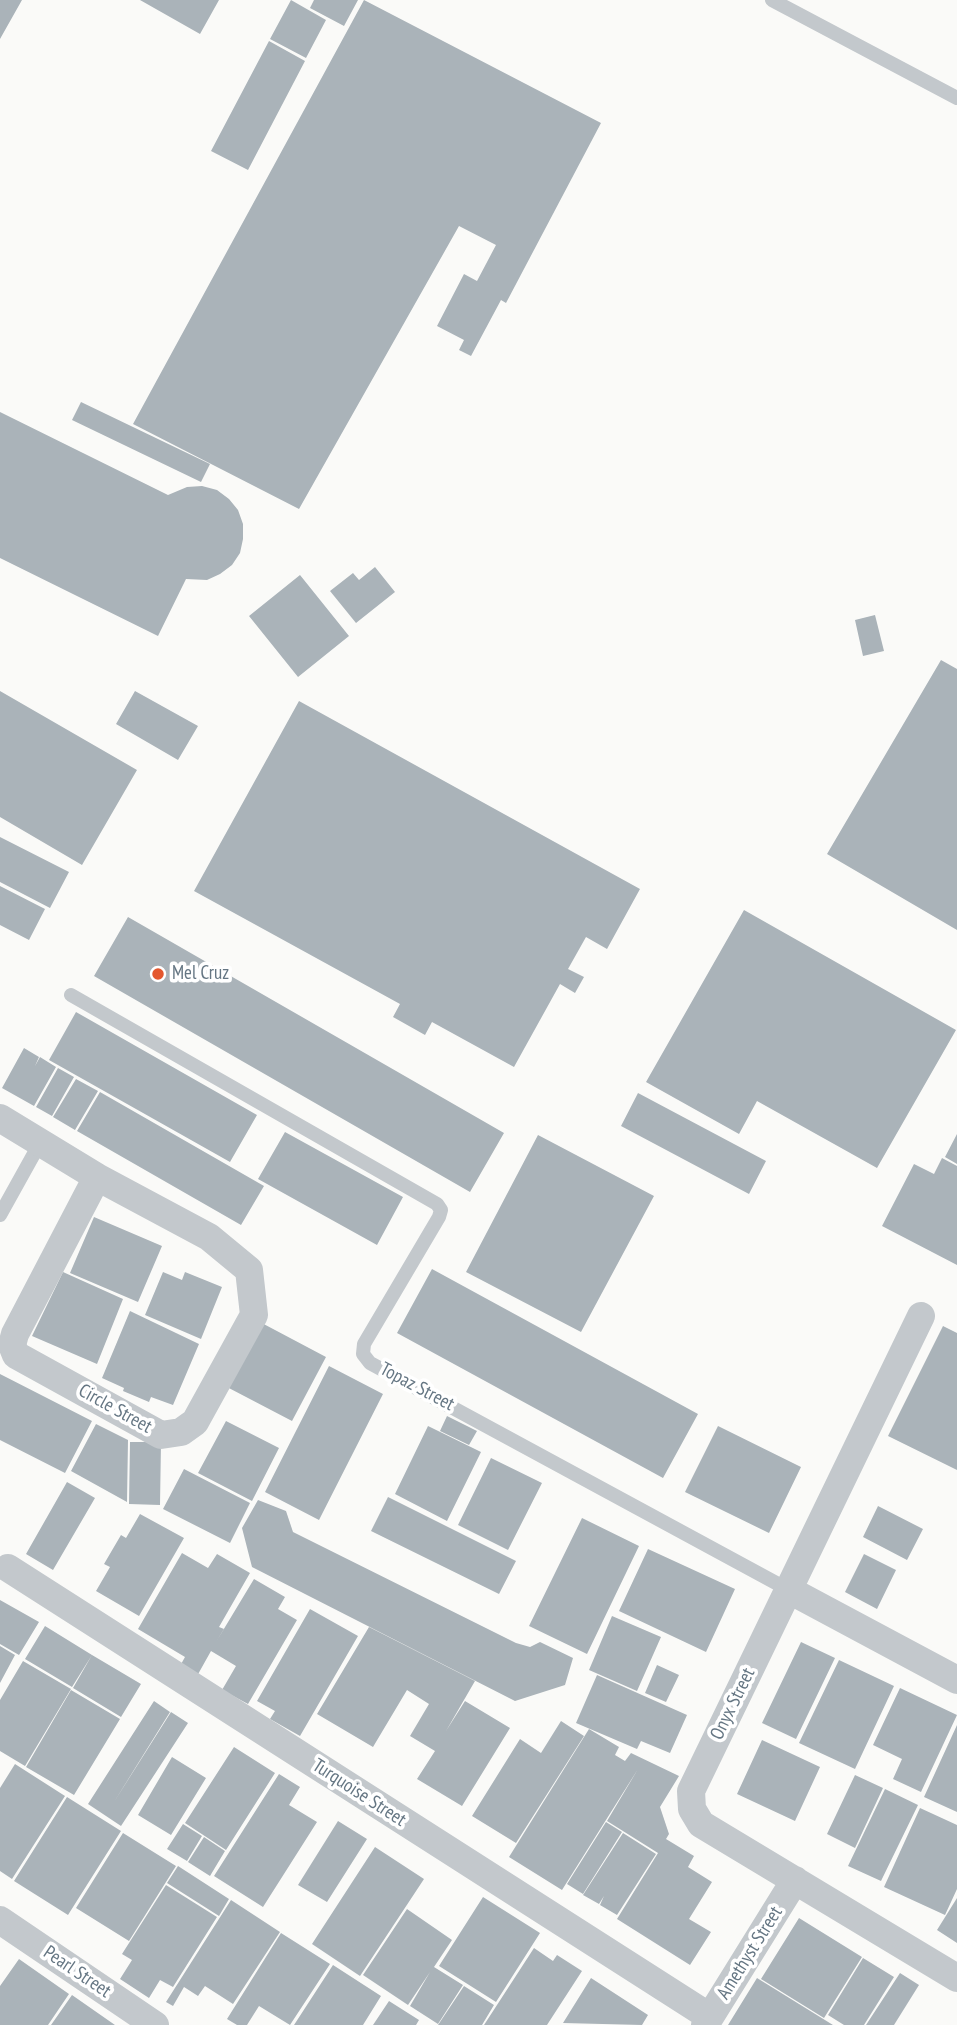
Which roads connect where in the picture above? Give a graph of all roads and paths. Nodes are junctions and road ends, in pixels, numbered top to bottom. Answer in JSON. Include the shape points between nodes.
{"nodes":[{"id":1,"x":772,"y":0,"type":"edge"},
{"id":2,"x":957,"y":99,"type":"edge"},
{"id":3,"x":71,"y":995,"type":"dead end"},
{"id":4,"x":0,"y":1118,"type":"edge"},
{"id":5,"x":40,"y":1143,"type":"junction"},
{"id":6,"x":97,"y":1178,"type":"junction"},
{"id":7,"x":0,"y":1216,"type":"edge"},
{"id":8,"x":921,"y":1316,"type":"dead end"},
{"id":9,"x":8,"y":1569,"type":"dead end"},
{"id":10,"x":789,"y":1590,"type":"junction"},
{"id":11,"x":957,"y":1680,"type":"edge"},
{"id":12,"x":795,"y":1880,"type":"junction"},
{"id":13,"x":2,"y":1926,"type":"edge"},
{"id":14,"x":957,"y":1978,"type":"edge"},
{"id":15,"x":707,"y":2021,"type":"edge"},
{"id":16,"x":155,"y":2025,"type":"edge"}],
"edges":[{"from":1,"to":2,"type":"lane"},
{"from":3,"to":10,"type":"lane","name":"Topaz Street","via":[[437,1204],[439,1217],[364,1344],[363,1354],[370,1363]]},
{"from":4,"to":5,"type":"street","name":"Circle Street"},
{"from":5,"to":6,"type":"street","name":"Circle Street"},
{"from":5,"to":7,"type":"lane"},
{"from":6,"to":6,"type":"street","name":"Circle Street","via":[[209,1237],[249,1270],[254,1315],[195,1422],[181,1432],[161,1435],[16,1355],[12,1345]]},
{"from":8,"to":10,"type":"street","name":"Onyx Street"},
{"from":9,"to":15,"type":"street","name":"Turquoise Street"},
{"from":10,"to":11,"type":"street","name":"Topaz Street"},
{"from":10,"to":12,"type":"street","name":"Onyx Street","via":[[691,1791],[692,1809],[701,1825]]},
{"from":12,"to":14,"type":"street","name":"Onyx Street"},
{"from":12,"to":15,"type":"street","name":"Amethyst Street"},
{"from":13,"to":16,"type":"street","name":"Pearl Street"}]}
